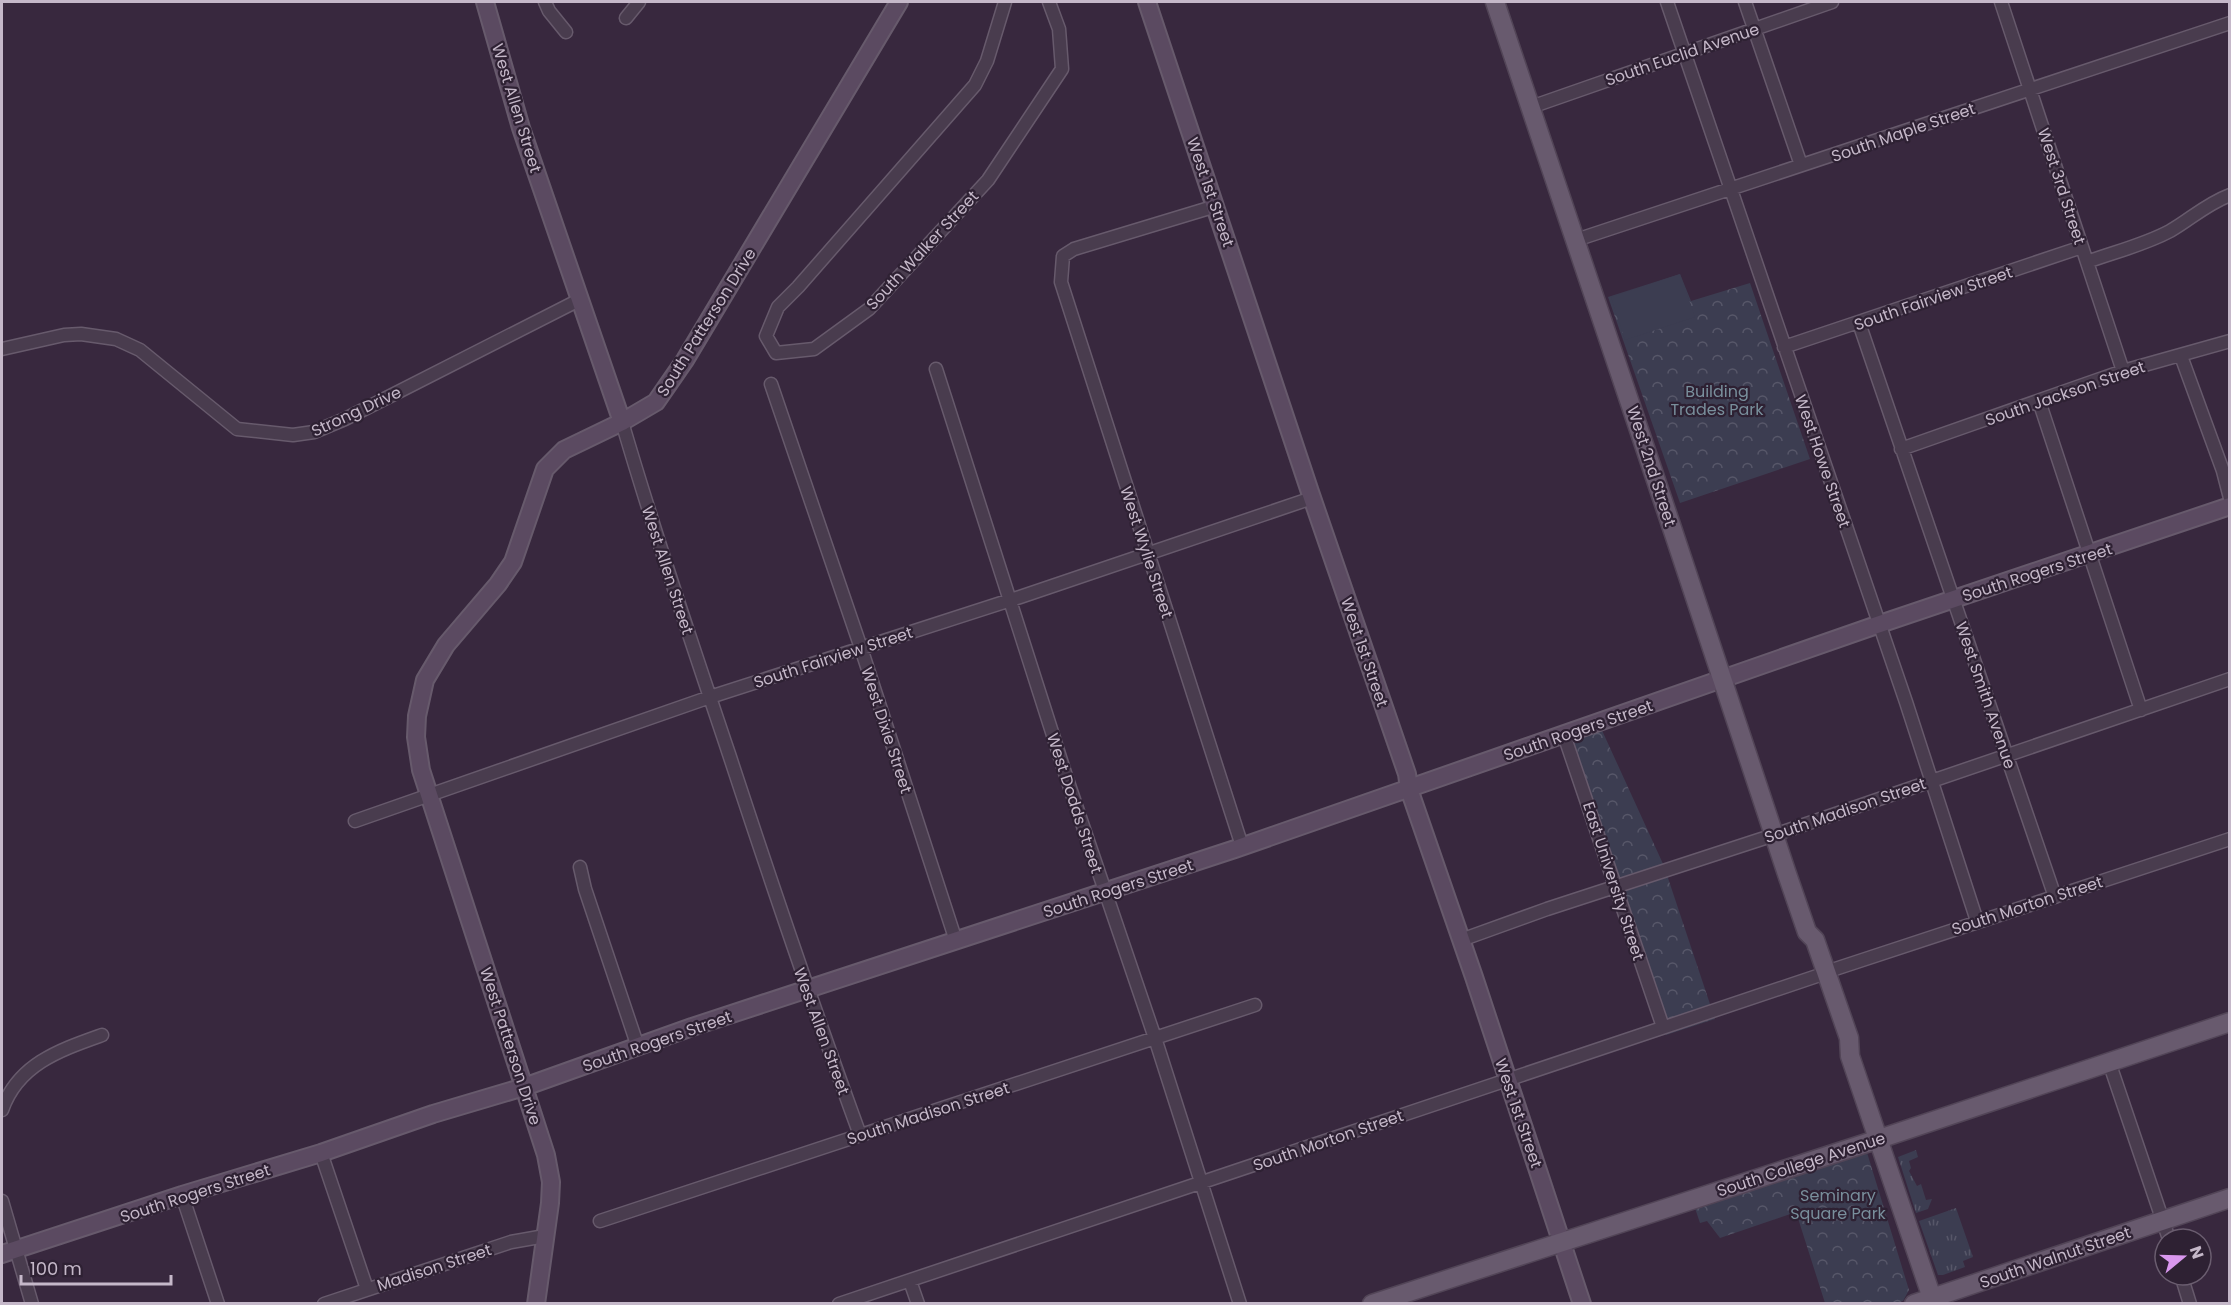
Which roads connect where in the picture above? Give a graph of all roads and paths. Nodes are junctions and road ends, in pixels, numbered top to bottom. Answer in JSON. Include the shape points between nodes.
{"nodes":[{"id":1,"x":485,"y":2,"type":"edge"},
{"id":2,"x":545,"y":2,"type":"edge"},
{"id":3,"x":639,"y":2,"type":"edge"},
{"id":4,"x":899,"y":2,"type":"edge"},
{"id":5,"x":1005,"y":2,"type":"edge"},
{"id":6,"x":1049,"y":2,"type":"edge"},
{"id":7,"x":1147,"y":2,"type":"edge"},
{"id":8,"x":1495,"y":2,"type":"edge"},
{"id":9,"x":1667,"y":2,"type":"edge"},
{"id":10,"x":1746,"y":2,"type":"edge"},
{"id":11,"x":1832,"y":2,"type":"edge"},
{"id":12,"x":2001,"y":2,"type":"edge"},
{"id":13,"x":626,"y":18,"type":"dead end"},
{"id":14,"x":2229,"y":23,"type":"edge"},
{"id":15,"x":1755,"y":29,"type":"junction"},
{"id":16,"x":566,"y":32,"type":"dead end"},
{"id":17,"x":1684,"y":53,"type":"junction"},
{"id":18,"x":2030,"y":89,"type":"junction"},
{"id":19,"x":1531,"y":107,"type":"junction"},
{"id":20,"x":1801,"y":165,"type":"junction"},
{"id":21,"x":1731,"y":189,"type":"junction"},
{"id":22,"x":2229,"y":195,"type":"edge"},
{"id":23,"x":1216,"y":206,"type":"junction"},
{"id":24,"x":1576,"y":240,"type":"junction"},
{"id":25,"x":2082,"y":247,"type":"junction"},
{"id":26,"x":2086,"y":262,"type":"junction"},
{"id":27,"x":579,"y":300,"type":"junction"},
{"id":28,"x":1859,"y":323,"type":"junction"},
{"id":29,"x":2229,"y":341,"type":"edge"},
{"id":30,"x":1784,"y":347,"type":"junction"},
{"id":31,"x":2,"y":349,"type":"edge"},
{"id":32,"x":2181,"y":356,"type":"junction"},
{"id":33,"x":936,"y":369,"type":"dead end"},
{"id":34,"x":2122,"y":371,"type":"junction"},
{"id":35,"x":771,"y":384,"type":"dead end"},
{"id":36,"x":2039,"y":401,"type":"junction"},
{"id":37,"x":622,"y":422,"type":"junction"},
{"id":38,"x":1902,"y":449,"type":"junction"},
{"id":39,"x":1312,"y":498,"type":"junction"},
{"id":40,"x":2229,"y":498,"type":"edge"},
{"id":41,"x":2229,"y":506,"type":"edge"},
{"id":42,"x":1148,"y":554,"type":"junction"},
{"id":43,"x":2089,"y":555,"type":"junction"},
{"id":44,"x":1011,"y":600,"type":"junction"},
{"id":45,"x":1953,"y":600,"type":"junction"},
{"id":46,"x":1878,"y":624,"type":"junction"},
{"id":47,"x":861,"y":648,"type":"junction"},
{"id":48,"x":1722,"y":679,"type":"junction"},
{"id":49,"x":2229,"y":679,"type":"edge"},
{"id":50,"x":710,"y":698,"type":"junction"},
{"id":51,"x":2141,"y":710,"type":"junction"},
{"id":52,"x":1564,"y":735,"type":"junction"},
{"id":53,"x":2007,"y":755,"type":"junction"},
{"id":54,"x":1932,"y":781,"type":"junction"},
{"id":55,"x":1409,"y":789,"type":"junction"},
{"id":56,"x":429,"y":796,"type":"junction"},
{"id":57,"x":356,"y":821,"type":"dead end"},
{"id":58,"x":1774,"y":835,"type":"junction"},
{"id":59,"x":2229,"y":839,"type":"edge"},
{"id":60,"x":1242,"y":846,"type":"junction"},
{"id":61,"x":580,"y":867,"type":"dead end"},
{"id":62,"x":1616,"y":888,"type":"junction"},
{"id":63,"x":1105,"y":892,"type":"junction"},
{"id":64,"x":2055,"y":897,"type":"junction"},
{"id":65,"x":1977,"y":921,"type":"junction"},
{"id":66,"x":1461,"y":940,"type":"junction"},
{"id":67,"x":956,"y":941,"type":"junction"},
{"id":68,"x":1822,"y":974,"type":"junction"},
{"id":69,"x":807,"y":990,"type":"junction"},
{"id":70,"x":1255,"y":1005,"type":"dead end"},
{"id":71,"x":2229,"y":1022,"type":"edge"},
{"id":72,"x":1663,"y":1027,"type":"junction"},
{"id":73,"x":102,"y":1035,"type":"dead end"},
{"id":74,"x":1155,"y":1038,"type":"junction"},
{"id":75,"x":638,"y":1047,"type":"junction"},
{"id":76,"x":2109,"y":1062,"type":"junction"},
{"id":77,"x":1508,"y":1081,"type":"junction"},
{"id":78,"x":524,"y":1087,"type":"junction"},
{"id":79,"x":2,"y":1110,"type":"edge"},
{"id":80,"x":860,"y":1135,"type":"junction"},
{"id":81,"x":1879,"y":1139,"type":"junction"},
{"id":82,"x":321,"y":1153,"type":"junction"},
{"id":83,"x":1201,"y":1184,"type":"junction"},
{"id":84,"x":182,"y":1195,"type":"junction"},
{"id":85,"x":2229,"y":1198,"type":"edge"},
{"id":86,"x":2,"y":1201,"type":"edge"},
{"id":87,"x":2163,"y":1220,"type":"junction"},
{"id":88,"x":600,"y":1221,"type":"dead end"},
{"id":89,"x":2165,"y":1227,"type":"edge"},
{"id":90,"x":545,"y":1236,"type":"junction"},
{"id":91,"x":1563,"y":1241,"type":"junction"},
{"id":92,"x":8,"y":1252,"type":"edge"},
{"id":93,"x":910,"y":1281,"type":"junction"},
{"id":94,"x":2185,"y":1287,"type":"edge"},
{"id":95,"x":367,"y":1289,"type":"junction"},
{"id":96,"x":1927,"y":1302,"type":"edge"},
{"id":97,"x":32,"y":1304,"type":"edge"},
{"id":98,"x":218,"y":1304,"type":"edge"},
{"id":99,"x":324,"y":1304,"type":"edge"},
{"id":100,"x":536,"y":1304,"type":"edge"},
{"id":101,"x":839,"y":1304,"type":"edge"},
{"id":102,"x":918,"y":1304,"type":"edge"},
{"id":103,"x":1240,"y":1304,"type":"edge"},
{"id":104,"x":1372,"y":1304,"type":"edge"},
{"id":105,"x":1582,"y":1304,"type":"edge"},
{"id":106,"x":2190,"y":1304,"type":"edge"}],
"edges":[{"from":1,"to":27,"type":"street","name":"West Allen Street","via":[[521,128]]},
{"from":2,"to":16,"type":"street"},
{"from":3,"to":13,"type":"street"},
{"from":4,"to":37,"type":"street","name":"South Patterson Drive","via":[[685,360],[656,402]]},
{"from":5,"to":6,"type":"street","name":"South Walker Street","via":[[987,61],[975,85],[778,307],[766,336],[776,353],[814,349],[869,309],[988,180],[1062,69],[1059,29]]},
{"from":7,"to":23,"type":"street","name":"West 1st Street"},
{"from":8,"to":19,"type":"main road","name":"West 2nd Street"},
{"from":9,"to":17,"type":"street","name":"West Howe Street"},
{"from":10,"to":15,"type":"street"},
{"from":11,"to":15,"type":"street","name":"South Euclid Avenue"},
{"from":12,"to":18,"type":"street","name":"West 3rd Street"},
{"from":14,"to":18,"type":"street","name":"South Maple Street"},
{"from":15,"to":17,"type":"street","name":"South Euclid Avenue"},
{"from":15,"to":20,"type":"street"},
{"from":17,"to":19,"type":"street","name":"South Euclid Avenue"},
{"from":17,"to":21,"type":"street","name":"West Howe Street"},
{"from":18,"to":20,"type":"street","name":"South Maple Street"},
{"from":18,"to":25,"type":"street","name":"West 3rd Street"},
{"from":19,"to":24,"type":"main road","name":"West 2nd Street"},
{"from":20,"to":21,"type":"street","name":"South Maple Street"},
{"from":21,"to":24,"type":"street","name":"South Maple Street"},
{"from":21,"to":30,"type":"street","name":"West Howe Street"},
{"from":22,"to":26,"type":"street","via":[[2211,202],[2154,239]]},
{"from":23,"to":39,"type":"street","name":"West 1st Street"},
{"from":23,"to":42,"type":"street","name":"West Wylie Street","via":[[1074,249],[1063,256],[1061,282]]},
{"from":24,"to":48,"type":"main road","name":"West 2nd Street"},
{"from":25,"to":26,"type":"street","name":"West 3rd Street"},
{"from":25,"to":28,"type":"street","name":"South Fairview Street"},
{"from":26,"to":34,"type":"street","name":"West 3rd Street"},
{"from":27,"to":31,"type":"street","name":"Strong Drive","via":[[335,423],[294,435],[237,429],[140,350],[116,339],[64,335]]},
{"from":27,"to":37,"type":"street","name":"West Allen Street"},
{"from":28,"to":30,"type":"street","name":"South Fairview Street"},
{"from":28,"to":38,"type":"street","name":"West Smith Avenue"},
{"from":29,"to":32,"type":"street","name":"South Jackson Street"},
{"from":30,"to":46,"type":"street","name":"West Howe Street"},
{"from":32,"to":34,"type":"street","name":"South Jackson Street"},
{"from":32,"to":40,"type":"street"},
{"from":33,"to":44,"type":"street","name":"West Dodds Street"},
{"from":34,"to":36,"type":"street","name":"South Jackson Street"},
{"from":35,"to":47,"type":"street","name":"West Dixie Street"},
{"from":36,"to":38,"type":"street","name":"South Jackson Street"},
{"from":36,"to":43,"type":"street"},
{"from":37,"to":50,"type":"street","name":"West Allen Street"},
{"from":37,"to":56,"type":"street","name":"South Patterson Drive","via":[[564,450],[545,469],[513,562],[446,645],[425,680],[416,737],[420,770]]},
{"from":38,"to":45,"type":"street","name":"West Smith Avenue"},
{"from":39,"to":42,"type":"street","name":"South Fairview Street"},
{"from":39,"to":55,"type":"street","name":"West 1st Street"},
{"from":41,"to":43,"type":"street","name":"South Rogers Street"},
{"from":42,"to":44,"type":"street","name":"South Fairview Street"},
{"from":42,"to":60,"type":"street","name":"West Wylie Street"},
{"from":43,"to":45,"type":"street","name":"South Rogers Street"},
{"from":43,"to":51,"type":"street"},
{"from":44,"to":47,"type":"street","name":"South Fairview Street"},
{"from":44,"to":63,"type":"street","name":"West Dodds Street"},
{"from":45,"to":46,"type":"street","name":"South Rogers Street"},
{"from":45,"to":53,"type":"street","name":"West Smith Avenue"},
{"from":46,"to":48,"type":"street","name":"South Rogers Street"},
{"from":46,"to":54,"type":"street","name":"West Howe Street"},
{"from":47,"to":50,"type":"street","name":"South Fairview Street"},
{"from":47,"to":67,"type":"street","name":"West Dixie Street"},
{"from":48,"to":52,"type":"street","name":"South Rogers Street"},
{"from":48,"to":58,"type":"main road","name":"West 2nd Street"},
{"from":49,"to":51,"type":"street","name":"South Madison Street"},
{"from":50,"to":56,"type":"street","name":"South Fairview Street"},
{"from":50,"to":69,"type":"street","name":"West Allen Street"},
{"from":51,"to":53,"type":"street","name":"South Madison Street"},
{"from":52,"to":55,"type":"street","name":"South Rogers Street"},
{"from":52,"to":62,"type":"street","name":"East University Street"},
{"from":53,"to":54,"type":"street","name":"South Madison Street"},
{"from":53,"to":64,"type":"street","name":"West Smith Avenue"},
{"from":54,"to":58,"type":"street","name":"South Madison Street"},
{"from":54,"to":65,"type":"street","name":"West Howe Street"},
{"from":55,"to":60,"type":"street","name":"South Rogers Street"},
{"from":55,"to":66,"type":"street","name":"West 1st Street"},
{"from":56,"to":57,"type":"street","name":"South Fairview Street"},
{"from":56,"to":78,"type":"street","name":"West Patterson Drive"},
{"from":58,"to":62,"type":"street","name":"South Madison Street"},
{"from":58,"to":68,"type":"main road","name":"West 2nd Street","via":[[1807,932],[1805,942]]},
{"from":59,"to":64,"type":"street","name":"South Morton Street"},
{"from":60,"to":63,"type":"street","name":"South Rogers Street"},
{"from":61,"to":75,"type":"street"},
{"from":62,"to":66,"type":"street","name":"South Madison Street"},
{"from":62,"to":72,"type":"street","name":"East University Street"},
{"from":63,"to":67,"type":"street","name":"South Rogers Street"},
{"from":63,"to":74,"type":"street","name":"West Dodds Street"},
{"from":64,"to":65,"type":"street","name":"South Morton Street"},
{"from":65,"to":68,"type":"street","name":"South Morton Street"},
{"from":66,"to":77,"type":"street","name":"West 1st Street"},
{"from":67,"to":69,"type":"street","name":"South Rogers Street"},
{"from":68,"to":72,"type":"street","name":"South Morton Street"},
{"from":68,"to":81,"type":"main road","name":"West 2nd Street","via":[[1839,1042],[1850,1056]]},
{"from":69,"to":75,"type":"street","name":"South Rogers Street"},
{"from":69,"to":80,"type":"street","name":"West Allen Street"},
{"from":70,"to":74,"type":"street","name":"South Madison Street"},
{"from":71,"to":76,"type":"main road","name":"South College Avenue"},
{"from":72,"to":77,"type":"street","name":"South Morton Street"},
{"from":73,"to":79,"type":"street","via":[[49,1054],[21,1077]]},
{"from":74,"to":80,"type":"street","name":"South Madison Street"},
{"from":74,"to":83,"type":"street","name":"West Dodds Street"},
{"from":75,"to":78,"type":"street","name":"South Rogers Street"},
{"from":76,"to":81,"type":"main road","name":"South College Avenue"},
{"from":76,"to":87,"type":"street"},
{"from":77,"to":83,"type":"street","name":"South Morton Street"},
{"from":77,"to":91,"type":"street","name":"West 1st Street"},
{"from":78,"to":82,"type":"street","name":"South Rogers Street"},
{"from":78,"to":90,"type":"street","name":"West Patterson Drive","via":[[551,1182]]},
{"from":80,"to":88,"type":"street","name":"South Madison Street"},
{"from":81,"to":91,"type":"main road","name":"South College Avenue"},
{"from":81,"to":96,"type":"main road","name":"West 2nd Street"},
{"from":82,"to":84,"type":"street","name":"South Rogers Street"},
{"from":82,"to":95,"type":"street"},
{"from":83,"to":93,"type":"street","name":"South Morton Street"},
{"from":83,"to":103,"type":"street","name":"West Dodds Street"},
{"from":84,"to":92,"type":"street","name":"South Rogers Street"},
{"from":84,"to":98,"type":"street"},
{"from":85,"to":87,"type":"main road","name":"South Walnut Street"},
{"from":86,"to":92,"type":"street"},
{"from":87,"to":89,"type":"street"},
{"from":87,"to":96,"type":"main road","name":"South Walnut Street"},
{"from":90,"to":95,"type":"street","name":"Madison Street","via":[[495,1247]]},
{"from":90,"to":100,"type":"street","name":"West Patterson Drive"},
{"from":91,"to":104,"type":"main road","name":"South College Avenue"},
{"from":91,"to":105,"type":"street","name":"West 1st Street"},
{"from":92,"to":97,"type":"street"},
{"from":93,"to":101,"type":"street","name":"South Morton Street"},
{"from":93,"to":102,"type":"street"},
{"from":94,"to":106,"type":"street"},
{"from":95,"to":99,"type":"street","name":"Madison Street"}]}
